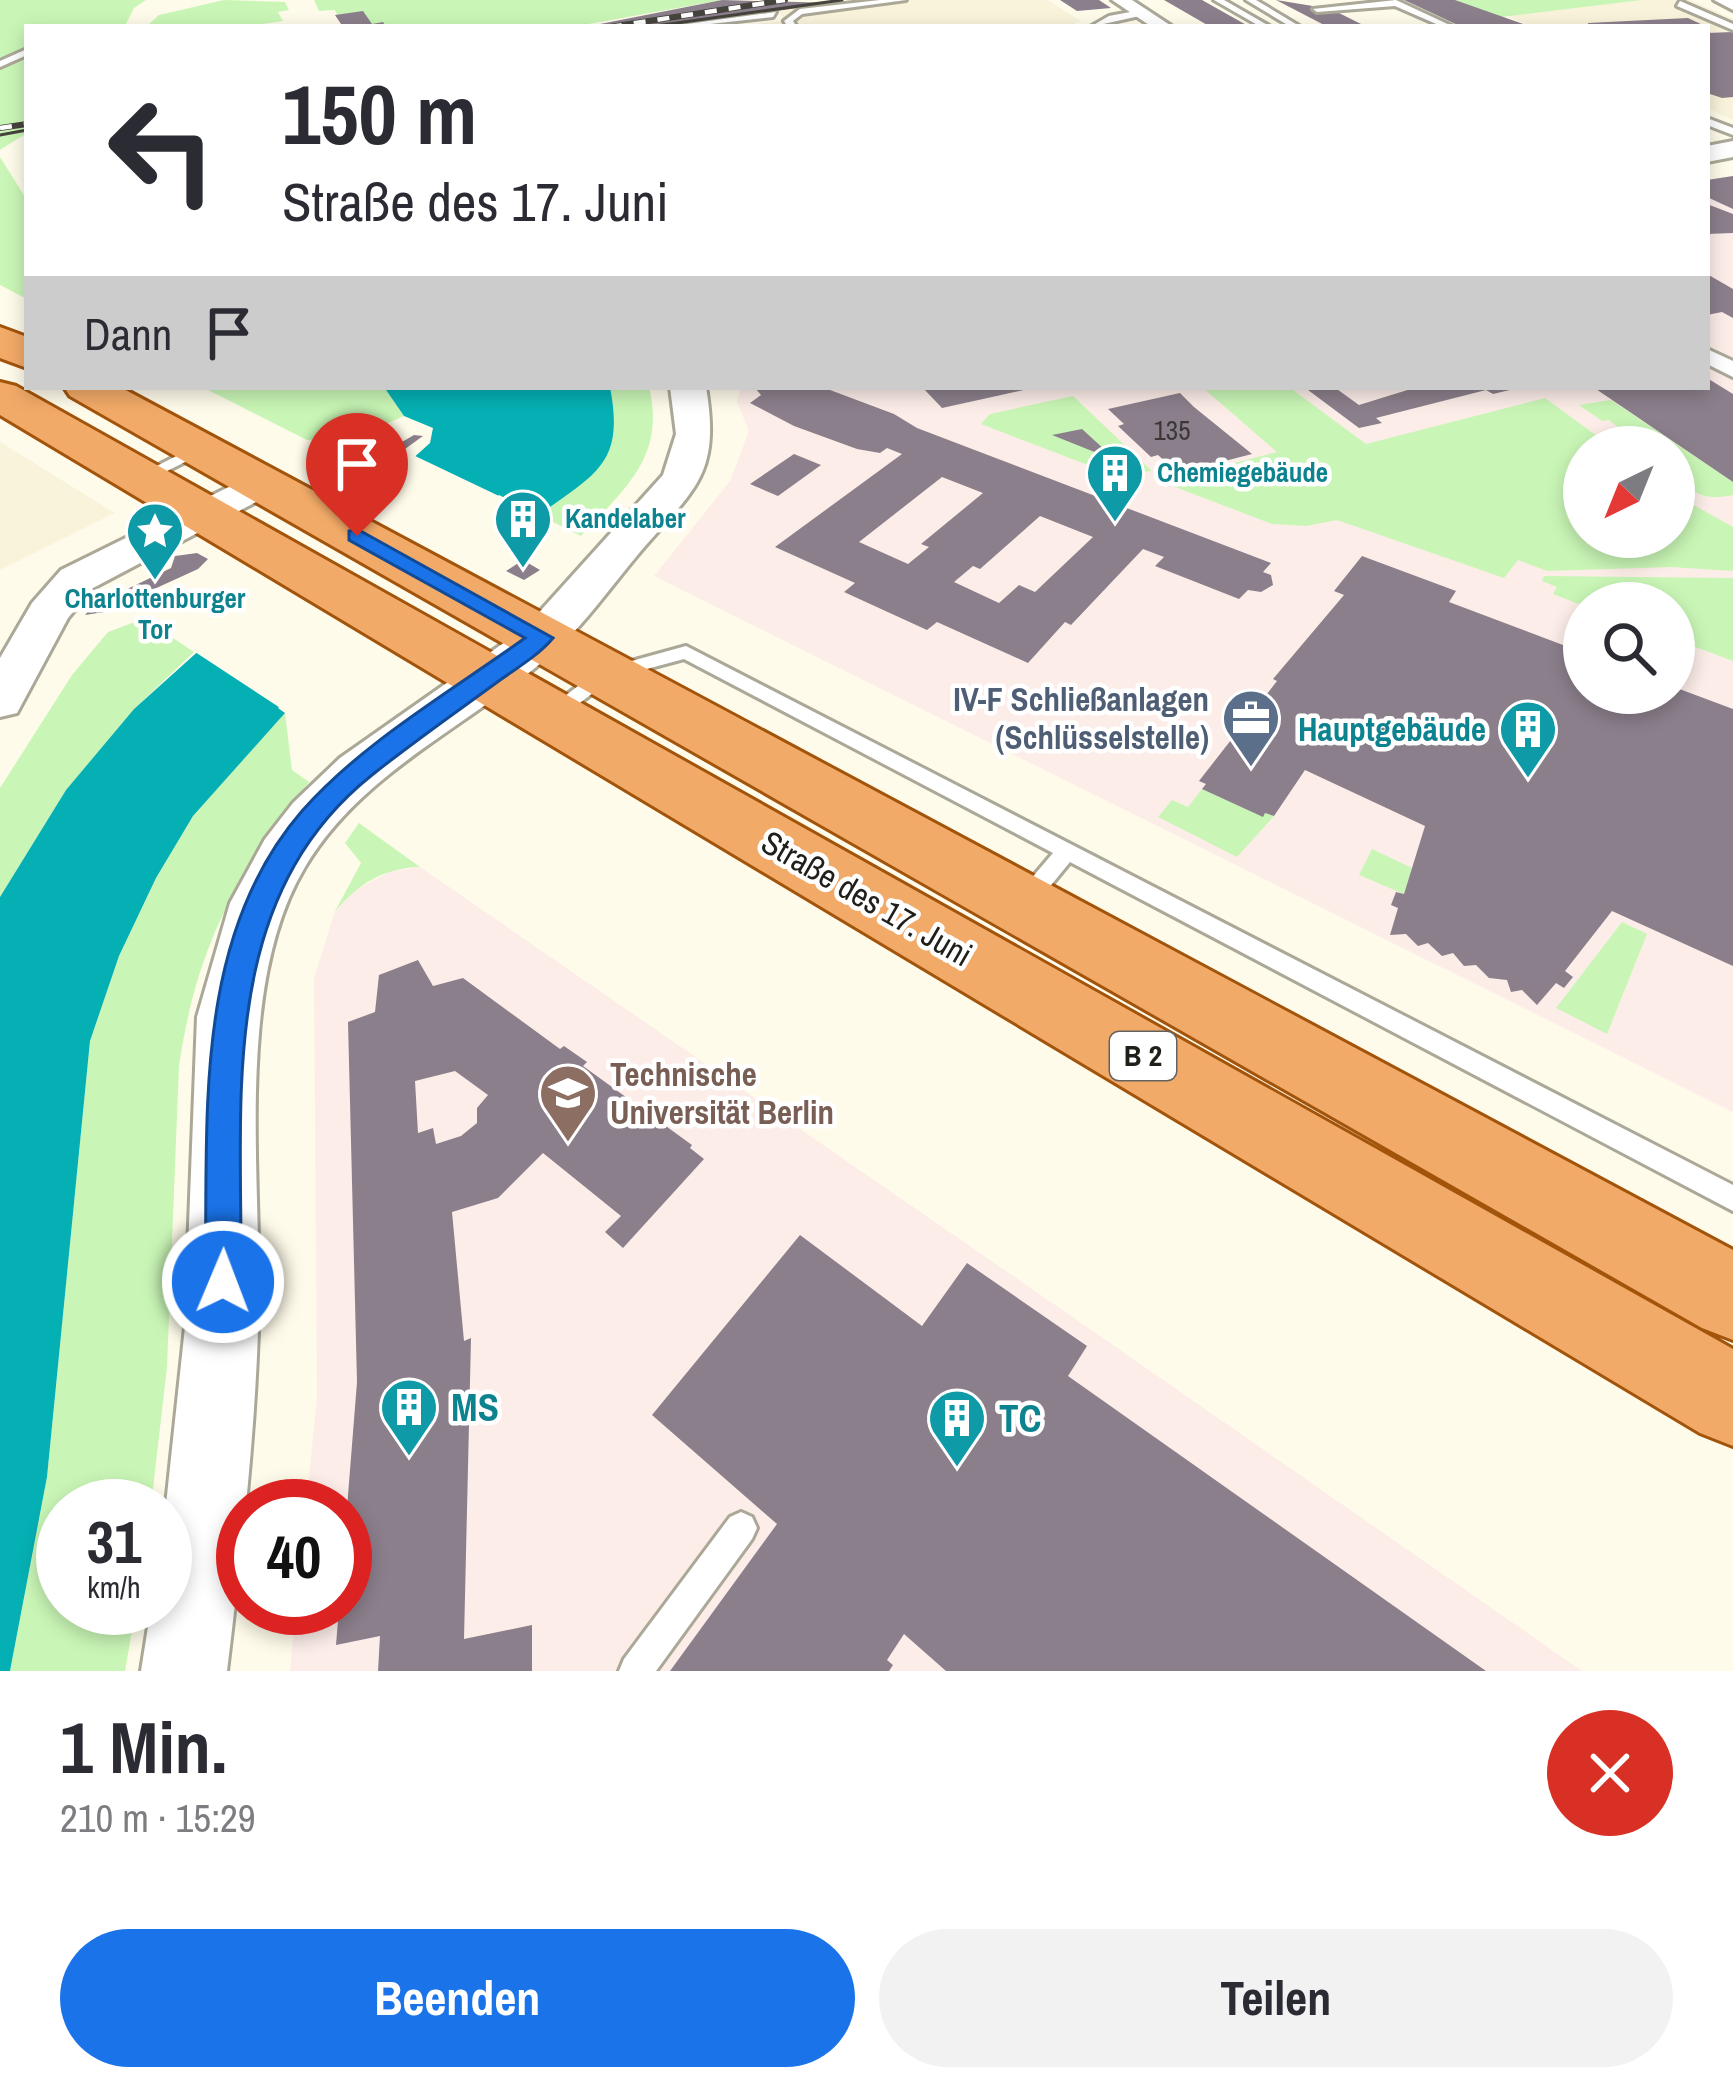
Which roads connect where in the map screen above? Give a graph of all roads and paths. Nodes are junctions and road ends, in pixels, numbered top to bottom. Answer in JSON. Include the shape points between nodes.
{"nodes":[{"id":1,"x":902,"y":0,"type":"edge"},
{"id":2,"x":1218,"y":0,"type":"edge"},
{"id":3,"x":1250,"y":0,"type":"edge"},
{"id":4,"x":1307,"y":0,"type":"edge"},
{"id":5,"x":1729,"y":2,"type":"edge"},
{"id":6,"x":1298,"y":11,"type":"dead end"},
{"id":7,"x":773,"y":14,"type":"dead end"},
{"id":8,"x":1278,"y":15,"type":"junction"},
{"id":9,"x":1114,"y":16,"type":"edge"},
{"id":10,"x":707,"y":24,"type":"edge"},
{"id":11,"x":790,"y":24,"type":"edge"},
{"id":12,"x":1159,"y":24,"type":"edge"},
{"id":13,"x":1262,"y":24,"type":"edge"},
{"id":14,"x":1292,"y":24,"type":"edge"},
{"id":15,"x":1444,"y":24,"type":"edge"},
{"id":16,"x":1733,"y":28,"type":"edge"},
{"id":17,"x":92,"y":390,"type":"edge"},
{"id":18,"x":688,"y":390,"type":"edge"},
{"id":19,"x":0,"y":396,"type":"edge"},
{"id":20,"x":200,"y":449,"type":"junction"},
{"id":21,"x":141,"y":478,"type":"junction"},
{"id":22,"x":261,"y":483,"type":"junction"},
{"id":23,"x":202,"y":514,"type":"junction"},
{"id":24,"x":513,"y":658,"type":"junction"},
{"id":25,"x":578,"y":695,"type":"junction"},
{"id":26,"x":0,"y":701,"type":"edge"},
{"id":27,"x":1067,"y":851,"type":"junction"},
{"id":28,"x":1022,"y":905,"type":"junction"},
{"id":29,"x":1733,"y":1199,"type":"edge"},
{"id":30,"x":1617,"y":1283,"type":"junction"},
{"id":31,"x":1733,"y":1297,"type":"edge"},
{"id":32,"x":1733,"y":1400,"type":"edge"},
{"id":33,"x":741,"y":1528,"type":"dead end"},
{"id":34,"x":184,"y":1671,"type":"edge"},
{"id":35,"x":636,"y":1671,"type":"edge"}],
"edges":[{"from":1,"to":11,"type":"lane","via":[[800,12]]},
{"from":2,"to":13,"type":"lane"},
{"from":3,"to":8,"type":"lane"},
{"from":4,"to":15,"type":"lane","via":[[1320,9],[1396,2]]},
{"from":5,"to":16,"type":"lane","via":[[1680,4]]},
{"from":6,"to":8,"type":"lane"},
{"from":7,"to":10,"type":"lane"},
{"from":8,"to":14,"type":"lane"},
{"from":9,"to":12,"type":"street","via":[[1142,13]]},
{"from":17,"to":20,"type":"main road","name":"Straße des 17. Juni","number":"B 2"},
{"from":18,"to":24,"type":"street","via":[[695,434],[682,478]]},
{"from":19,"to":21,"type":"main road","name":"Straße des 17. Juni","number":"B 2"},
{"from":20,"to":21,"type":"lane"},
{"from":20,"to":22,"type":"main road","name":"Straße des 17. Juni","number":"B 2"},
{"from":21,"to":23,"type":"main road","name":"Straße des 17. Juni","number":"B 2"},
{"from":22,"to":23,"type":"street"},
{"from":22,"to":24,"type":"main road","name":"Straße des 17. Juni","number":"B 2","via":[[472,600]]},
{"from":23,"to":24,"type":"main road","name":"Straße des 17. Juni","number":"B 2","via":[[415,638]]},
{"from":23,"to":26,"type":"street","via":[[77,578],[48,613]]},
{"from":24,"to":25,"type":"main road","name":"Straße des 17. Juni","number":"B 2"},
{"from":24,"to":34,"type":"street","via":[[358,771],[312,817],[284,854],[243,946],[228,1017],[212,1463]]},
{"from":25,"to":27,"type":"lane","via":[[686,652]]},
{"from":25,"to":28,"type":"main road","name":"Straße des 17. Juni","number":"B 2"},
{"from":25,"to":30,"type":"main road","name":"Straße des 17. Juni","number":"B 2"},
{"from":27,"to":28,"type":"lane"},
{"from":27,"to":29,"type":"lane"},
{"from":28,"to":30,"type":"main road","name":"Straße des 17. Juni","number":"B 2"},
{"from":30,"to":31,"type":"main road","name":"Straße des 17. Juni","number":"B 2"},
{"from":30,"to":32,"type":"main road","name":"Straße des 17. Juni","number":"B 2"},
{"from":33,"to":35,"type":"lane"}]}
